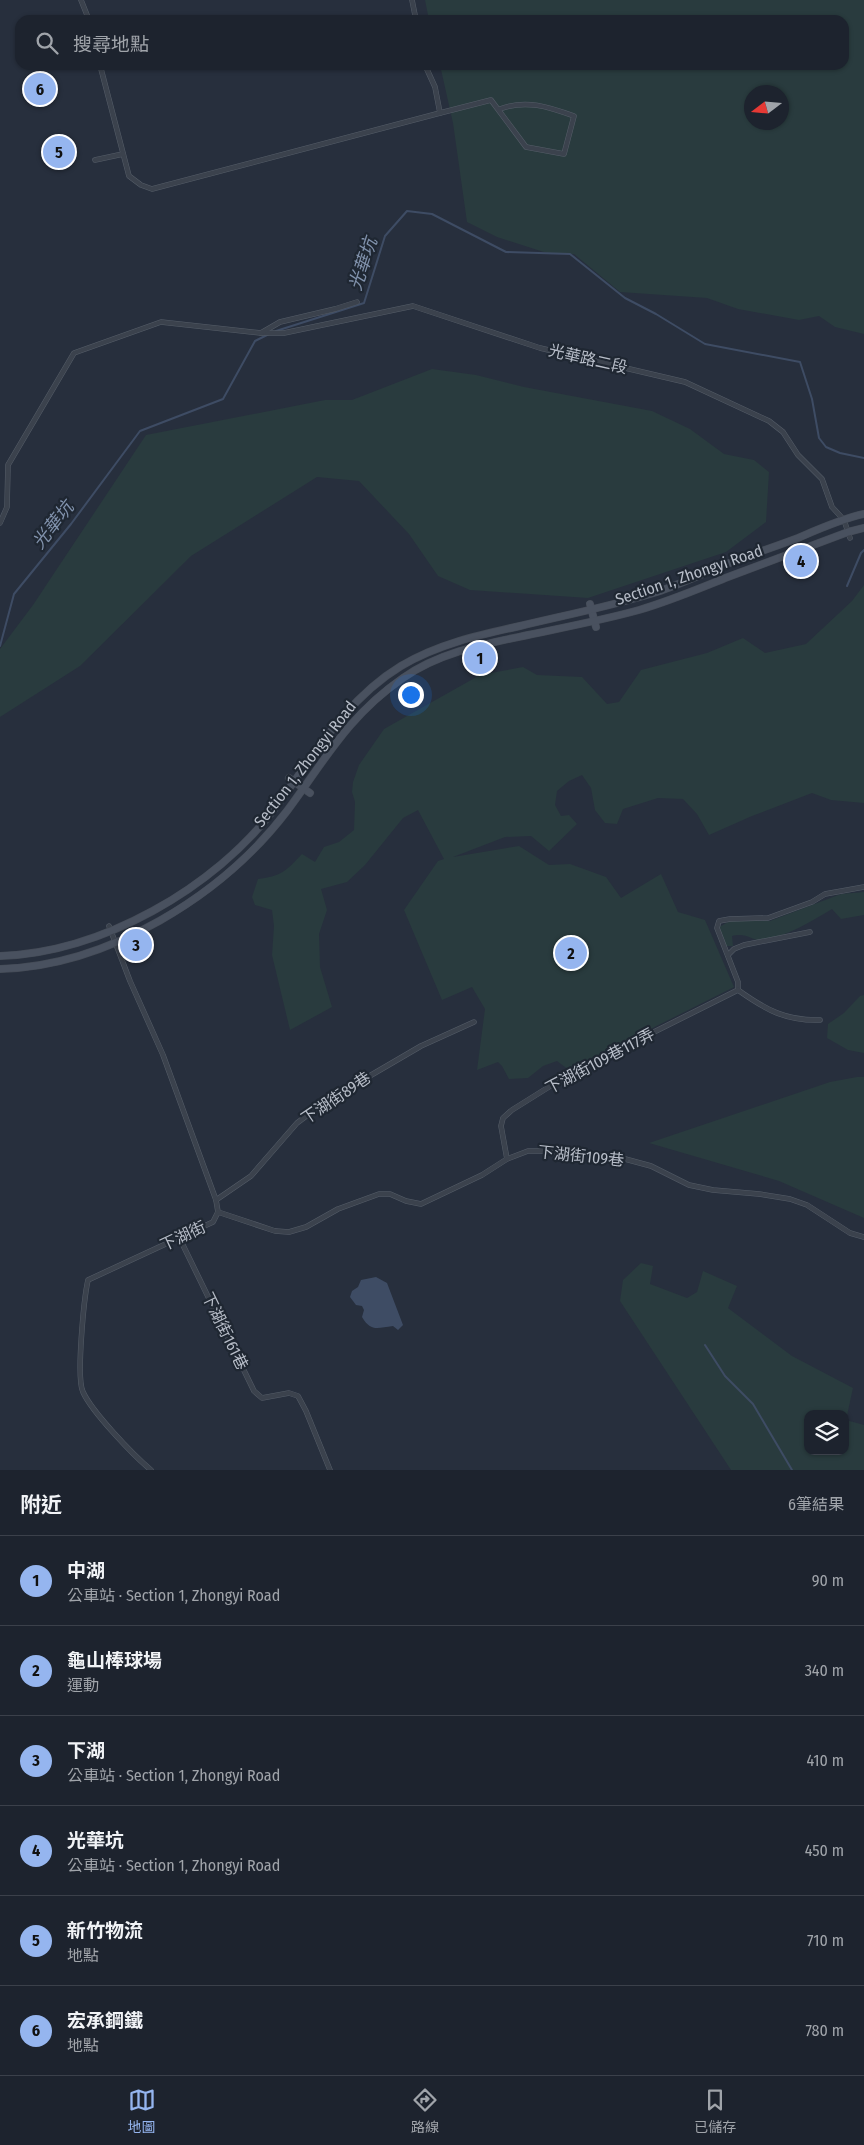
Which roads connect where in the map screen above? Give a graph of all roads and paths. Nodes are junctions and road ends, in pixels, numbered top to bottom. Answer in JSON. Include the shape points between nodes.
{"nodes":[{"id":1,"x":81,"y":0,"type":"edge"},
{"id":2,"x":412,"y":0,"type":"edge"},
{"id":3,"x":86,"y":15,"type":"edge"},
{"id":4,"x":415,"y":15,"type":"edge"},
{"id":5,"x":101,"y":70,"type":"edge"},
{"id":6,"x":427,"y":70,"type":"edge"},
{"id":7,"x":500,"y":110,"type":"junction"},
{"id":8,"x":440,"y":113,"type":"junction"},
{"id":9,"x":123,"y":154,"type":"junction"},
{"id":10,"x":95,"y":160,"type":"dead end"},
{"id":11,"x":357,"y":302,"type":"dead end"},
{"id":12,"x":261,"y":333,"type":"junction"},
{"id":13,"x":864,"y":514,"type":"edge"},
{"id":14,"x":844,"y":520,"type":"junction"},
{"id":15,"x":0,"y":523,"type":"edge"},
{"id":16,"x":864,"y":528,"type":"edge"},
{"id":17,"x":849,"y":535,"type":"junction"},
{"id":18,"x":591,"y":607,"type":"junction"},
{"id":19,"x":595,"y":624,"type":"junction"},
{"id":20,"x":291,"y":780,"type":"junction"},
{"id":21,"x":303,"y":788,"type":"junction"},
{"id":22,"x":310,"y":793,"type":"dead end"},
{"id":23,"x":864,"y":887,"type":"edge"},
{"id":24,"x":110,"y":929,"type":"junction"},
{"id":25,"x":810,"y":932,"type":"dead end"},
{"id":26,"x":115,"y":943,"type":"junction"},
{"id":27,"x":728,"y":954,"type":"junction"},
{"id":28,"x":0,"y":956,"type":"edge"},
{"id":29,"x":0,"y":969,"type":"edge"},
{"id":30,"x":738,"y":990,"type":"junction"},
{"id":31,"x":820,"y":1020,"type":"dead end"},
{"id":32,"x":474,"y":1022,"type":"dead end"},
{"id":33,"x":507,"y":1159,"type":"junction"},
{"id":34,"x":216,"y":1200,"type":"junction"},
{"id":35,"x":218,"y":1212,"type":"junction"},
{"id":36,"x":179,"y":1237,"type":"junction"},
{"id":37,"x":864,"y":1237,"type":"edge"},
{"id":38,"x":151,"y":1470,"type":"edge"},
{"id":39,"x":330,"y":1470,"type":"edge"}],
"edges":[{"from":1,"to":3,"type":"street"},
{"from":2,"to":4,"type":"street"},
{"from":5,"to":9,"type":"street"},
{"from":6,"to":8,"type":"street","via":[[435,86]]},
{"from":7,"to":7,"type":"street","via":[[526,147],[564,154],[574,116],[524,103]]},
{"from":7,"to":8,"type":"street","via":[[491,100]]},
{"from":8,"to":9,"type":"street","via":[[152,189],[129,176]]},
{"from":9,"to":10,"type":"street"},
{"from":11,"to":12,"type":"street","via":[[280,322]]},
{"from":12,"to":14,"type":"street","name":"光華路二段","via":[[284,333],[413,306],[540,348],[685,382],[769,421],[783,432],[798,455],[822,480],[832,507]]},
{"from":12,"to":15,"type":"street","name":"光華路二段","via":[[161,322],[74,353],[8,465],[7,507]]},
{"from":13,"to":14,"type":"main road","name":"Section 1, Zhongyi Road"},
{"from":14,"to":17,"type":"street","name":"光華路二段"},
{"from":14,"to":18,"type":"main road","name":"Section 1, Zhongyi Road","via":[[675,585]]},
{"from":16,"to":17,"type":"main road","name":"Section 1, Zhongyi Road"},
{"from":17,"to":19,"type":"main road","name":"Section 1, Zhongyi Road"},
{"from":18,"to":19,"type":"main road"},
{"from":18,"to":20,"type":"main road","name":"Section 1, Zhongyi Road","via":[[463,639],[400,666],[347,710]]},
{"from":19,"to":21,"type":"main road","name":"Section 1, Zhongyi Road","via":[[467,648],[404,677],[352,722]]},
{"from":20,"to":21,"type":"main road"},
{"from":20,"to":24,"type":"main road","name":"Section 1, Zhongyi Road","via":[[265,821],[228,856],[164,904]]},
{"from":21,"to":22,"type":"main road"},
{"from":21,"to":26,"type":"main road","name":"Section 1, Zhongyi Road","via":[[253,850],[213,885],[158,922]]},
{"from":23,"to":27,"type":"street","via":[[825,894],[768,918],[719,921],[717,928]]},
{"from":24,"to":26,"type":"street","name":"下湖街"},
{"from":24,"to":28,"type":"main road","name":"Section 1, Zhongyi Road","via":[[89,940],[36,954]]},
{"from":25,"to":27,"type":"street","via":[[744,946]]},
{"from":26,"to":29,"type":"main road","name":"Section 1, Zhongyi Road","via":[[39,965]]},
{"from":26,"to":34,"type":"street","name":"下湖街","via":[[163,1055]]},
{"from":27,"to":30,"type":"street"},
{"from":30,"to":31,"type":"street","via":[[775,1013],[799,1021]]},
{"from":30,"to":33,"type":"street","name":"下湖街109巷117弄","via":[[568,1075],[512,1110],[503,1118],[501,1126]]},
{"from":32,"to":34,"type":"street","name":"下湖街89巷","via":[[421,1046],[324,1102],[297,1124],[251,1176]]},
{"from":33,"to":35,"type":"street","name":"下湖街109巷","via":[[482,1175],[421,1204],[390,1194],[379,1194],[289,1232],[275,1231]]},
{"from":33,"to":37,"type":"street","name":"下湖街109巷","via":[[528,1151],[614,1156],[651,1166],[689,1185],[790,1199],[807,1205],[850,1233]]},
{"from":34,"to":35,"type":"street","name":"下湖街"},
{"from":35,"to":36,"type":"street","name":"下湖街","via":[[213,1222]]},
{"from":36,"to":38,"type":"street","name":"下湖街","via":[[88,1280],[87,1287],[82,1332],[82,1391],[138,1459]]},
{"from":36,"to":39,"type":"street","name":"下湖街161巷","via":[[254,1391],[262,1398],[289,1393],[298,1396]]}]}
